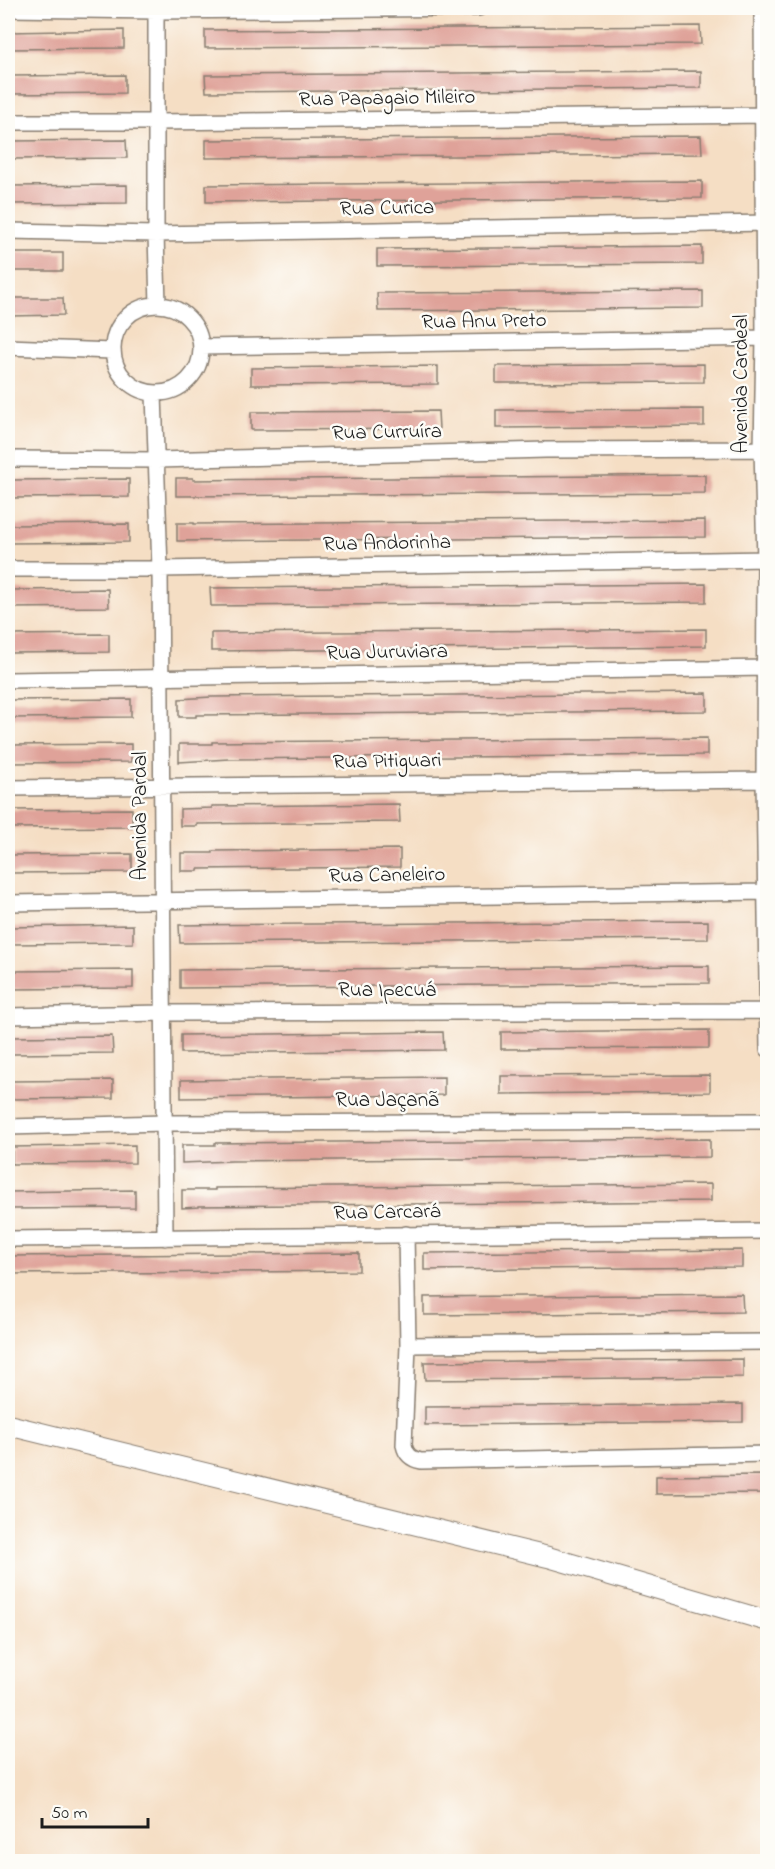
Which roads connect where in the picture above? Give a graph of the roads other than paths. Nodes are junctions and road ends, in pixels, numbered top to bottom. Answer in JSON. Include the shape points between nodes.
{"nodes":[{"id":1,"x":479,"y":8,"type":"edge"},
{"id":2,"x":762,"y":8,"type":"edge"},
{"id":3,"x":8,"y":9,"type":"edge"},
{"id":4,"x":156,"y":9,"type":"edge"},
{"id":5,"x":765,"y":115,"type":"edge"},
{"id":6,"x":8,"y":122,"type":"edge"},
{"id":7,"x":158,"y":122,"type":"junction"},
{"id":8,"x":765,"y":223,"type":"edge"},
{"id":9,"x":8,"y":231,"type":"edge"},
{"id":10,"x":156,"y":234,"type":"junction"},
{"id":11,"x":158,"y":305,"type":"junction"},
{"id":12,"x":766,"y":338,"type":"edge"},
{"id":13,"x":8,"y":347,"type":"edge"},
{"id":14,"x":201,"y":347,"type":"junction"},
{"id":15,"x":112,"y":351,"type":"junction"},
{"id":16,"x":154,"y":394,"type":"junction"},
{"id":17,"x":765,"y":449,"type":"edge"},
{"id":18,"x":8,"y":459,"type":"edge"},
{"id":19,"x":157,"y":460,"type":"junction"},
{"id":20,"x":766,"y":559,"type":"edge"},
{"id":21,"x":8,"y":569,"type":"edge"},
{"id":22,"x":160,"y":569,"type":"junction"},
{"id":23,"x":766,"y":668,"type":"edge"},
{"id":24,"x":161,"y":678,"type":"junction"},
{"id":25,"x":8,"y":680,"type":"edge"},
{"id":26,"x":766,"y":780,"type":"edge"},
{"id":27,"x":162,"y":786,"type":"junction"},
{"id":28,"x":8,"y":788,"type":"edge"},
{"id":29,"x":766,"y":892,"type":"edge"},
{"id":30,"x":162,"y":900,"type":"junction"},
{"id":31,"x":8,"y":903,"type":"edge"},
{"id":32,"x":767,"y":1011,"type":"edge"},
{"id":33,"x":163,"y":1013,"type":"junction"},
{"id":34,"x":8,"y":1016,"type":"edge"},
{"id":35,"x":768,"y":1049,"type":"edge"},
{"id":36,"x":768,"y":1120,"type":"edge"},
{"id":37,"x":165,"y":1123,"type":"junction"},
{"id":38,"x":8,"y":1127,"type":"edge"},
{"id":39,"x":768,"y":1231,"type":"edge"},
{"id":40,"x":406,"y":1234,"type":"junction"},
{"id":41,"x":165,"y":1238,"type":"junction"},
{"id":42,"x":8,"y":1239,"type":"edge"},
{"id":43,"x":768,"y":1342,"type":"edge"},
{"id":44,"x":408,"y":1345,"type":"junction"},
{"id":45,"x":8,"y":1425,"type":"edge"},
{"id":46,"x":768,"y":1454,"type":"edge"},
{"id":47,"x":768,"y":1621,"type":"edge"}],
"edges":[{"from":1,"to":4,"type":"street"},
{"from":2,"to":5,"type":"street","name":"Avenida Cardeal"},
{"from":3,"to":4,"type":"street"},
{"from":4,"to":7,"type":"street"},
{"from":5,"to":7,"type":"street","name":"Rua Papagaio Mileiro"},
{"from":5,"to":8,"type":"street","name":"Avenida Cardeal"},
{"from":6,"to":7,"type":"street","name":"Rua Papagaio Mileiro"},
{"from":7,"to":10,"type":"street"},
{"from":8,"to":10,"type":"street","name":"Rua Curica"},
{"from":8,"to":12,"type":"street","name":"Avenida Cardeal"},
{"from":9,"to":10,"type":"street","name":"Rua Curica"},
{"from":10,"to":11,"type":"street"},
{"from":11,"to":14,"type":"street","via":[[183,314],[198,334]]},
{"from":11,"to":15,"type":"street","via":[[131,313],[114,336]]},
{"from":12,"to":14,"type":"street","name":"Rua Anu Preto"},
{"from":12,"to":17,"type":"street","name":"Avenida Cardeal"},
{"from":13,"to":15,"type":"street"},
{"from":14,"to":16,"type":"street","via":[[199,364],[190,379],[176,389]]},
{"from":15,"to":16,"type":"street","via":[[122,377],[132,386]]},
{"from":16,"to":19,"type":"street","name":"Avenida Pardal"},
{"from":17,"to":19,"type":"street","name":"Rua Curruíra"},
{"from":17,"to":20,"type":"street","name":"Avenida Cardeal"},
{"from":18,"to":19,"type":"street","name":"Rua Curruíra"},
{"from":19,"to":22,"type":"street","name":"Avenida Pardal"},
{"from":20,"to":22,"type":"street","name":"Rua Andorinha"},
{"from":20,"to":23,"type":"street","name":"Avenida Cardeal"},
{"from":21,"to":22,"type":"street","name":"Rua Andorinha"},
{"from":22,"to":24,"type":"street","name":"Avenida Pardal"},
{"from":23,"to":24,"type":"street","name":"Rua Juruviara"},
{"from":23,"to":26,"type":"street","name":"Avenida Cardeal"},
{"from":24,"to":25,"type":"street","name":"Rua Juruviara"},
{"from":24,"to":27,"type":"street","name":"Avenida Pardal"},
{"from":26,"to":27,"type":"street","name":"Rua Pitiguari"},
{"from":26,"to":29,"type":"street","name":"Avenida Cardeal"},
{"from":27,"to":28,"type":"street","name":"Rua Pitiguari"},
{"from":27,"to":30,"type":"street","name":"Avenida Pardal"},
{"from":29,"to":30,"type":"street","name":"Rua Caneleiro"},
{"from":29,"to":32,"type":"street","name":"Avenida Cardeal"},
{"from":30,"to":31,"type":"street","name":"Rua Caneleiro"},
{"from":30,"to":33,"type":"street","name":"Avenida Pardal"},
{"from":32,"to":33,"type":"street","name":"Rua Ipecuá"},
{"from":32,"to":35,"type":"street","name":"Avenida Cardeal"},
{"from":33,"to":34,"type":"street","name":"Rua Ipecuá"},
{"from":33,"to":37,"type":"street","name":"Avenida Pardal"},
{"from":36,"to":37,"type":"street","name":"Rua Jaçanã"},
{"from":37,"to":38,"type":"street","name":"Rua Jaçanã"},
{"from":37,"to":41,"type":"street","name":"Avenida Pardal"},
{"from":39,"to":40,"type":"street","name":"Rua Carcará"},
{"from":40,"to":41,"type":"street","name":"Rua Carcará"},
{"from":40,"to":44,"type":"street"},
{"from":41,"to":42,"type":"street","name":"Rua Carcará"},
{"from":43,"to":44,"type":"street"},
{"from":44,"to":46,"type":"street","via":[[404,1445],[413,1460]]},
{"from":45,"to":47,"type":"main road","via":[[548,1557]]}]}
